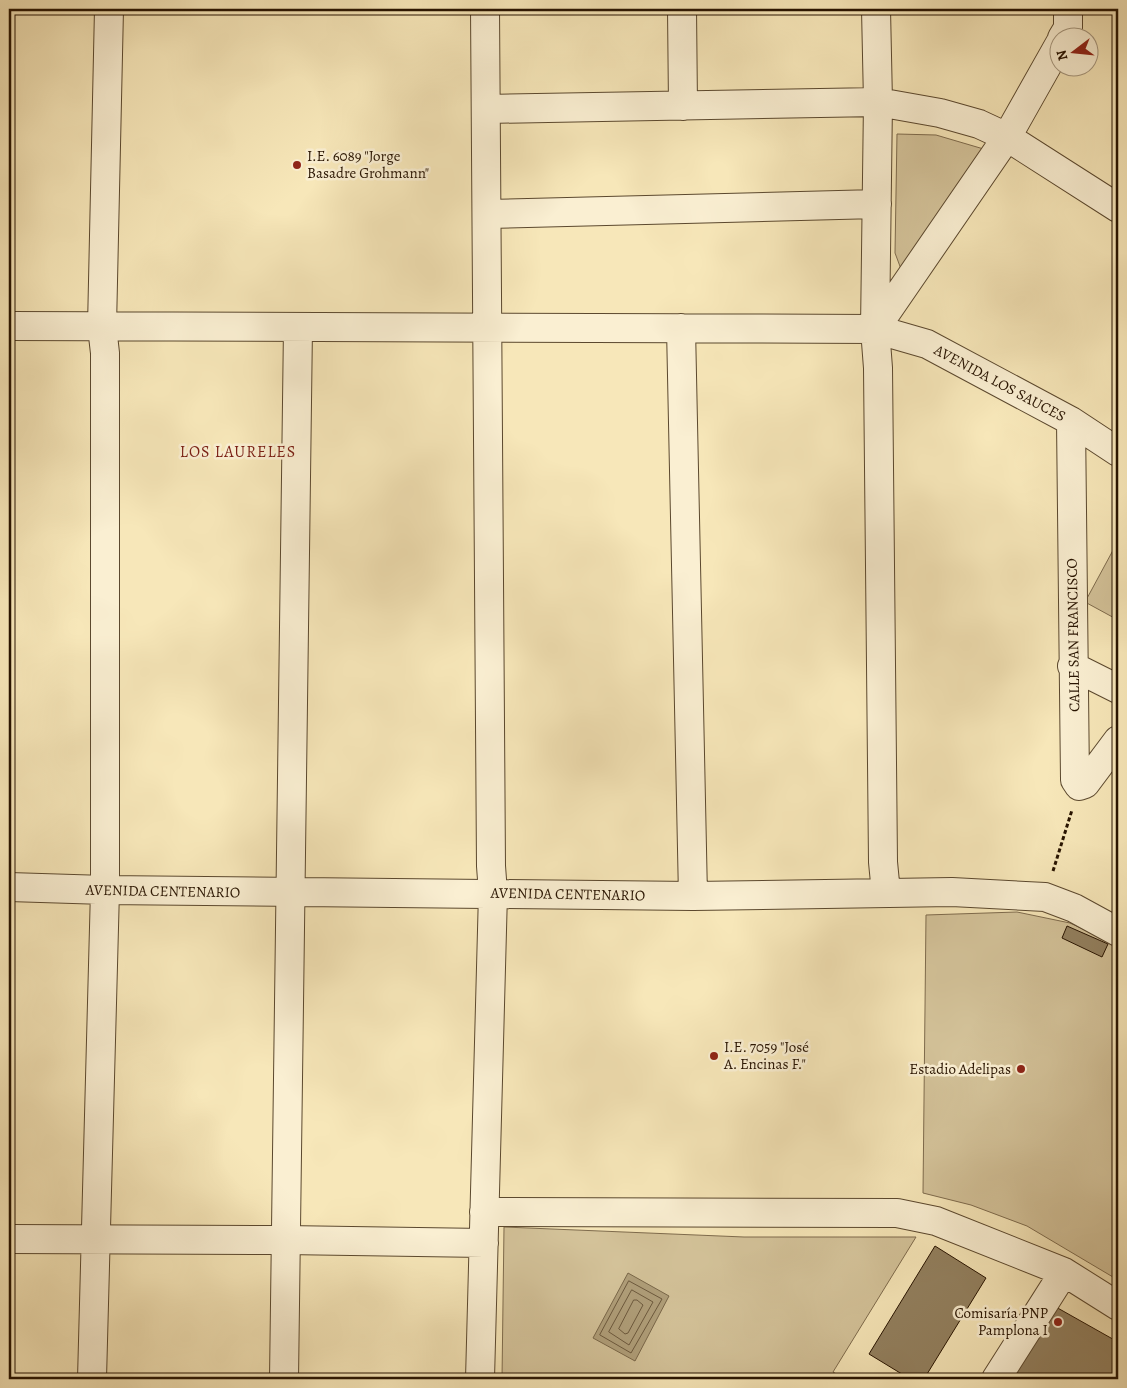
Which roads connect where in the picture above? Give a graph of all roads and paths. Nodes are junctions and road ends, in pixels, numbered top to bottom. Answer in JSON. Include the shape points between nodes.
{"nodes":[{"id":1,"x":109,"y":9,"type":"edge"},
{"id":2,"x":484,"y":9,"type":"edge"},
{"id":3,"x":682,"y":9,"type":"edge"},
{"id":4,"x":876,"y":9,"type":"edge"},
{"id":5,"x":1068,"y":25,"type":"edge"},
{"id":6,"x":878,"y":102,"type":"junction"},
{"id":7,"x":683,"y":106,"type":"junction"},
{"id":8,"x":487,"y":109,"type":"junction"},
{"id":9,"x":1007,"y":137,"type":"junction"},
{"id":10,"x":877,"y":204,"type":"junction"},
{"id":11,"x":1118,"y":208,"type":"edge"},
{"id":12,"x":488,"y":214,"type":"junction"},
{"id":13,"x":9,"y":326,"type":"edge"},
{"id":14,"x":102,"y":327,"type":"junction"},
{"id":15,"x":298,"y":327,"type":"junction"},
{"id":16,"x":487,"y":328,"type":"junction"},
{"id":17,"x":681,"y":328,"type":"junction"},
{"id":18,"x":875,"y":329,"type":"junction"},
{"id":19,"x":1071,"y":421,"type":"junction"},
{"id":20,"x":1118,"y":452,"type":"edge"},
{"id":21,"x":1072,"y":666,"type":"junction"},
{"id":22,"x":1118,"y":689,"type":"edge"},
{"id":23,"x":1118,"y":740,"type":"edge"},
{"id":24,"x":1079,"y":786,"type":"junction"},
{"id":25,"x":9,"y":887,"type":"edge"},
{"id":26,"x":105,"y":890,"type":"junction"},
{"id":27,"x":290,"y":892,"type":"junction"},
{"id":28,"x":493,"y":893,"type":"junction"},
{"id":29,"x":886,"y":893,"type":"junction"},
{"id":30,"x":693,"y":896,"type":"junction"},
{"id":31,"x":1045,"y":897,"type":"junction"},
{"id":32,"x":1118,"y":932,"type":"edge"},
{"id":33,"x":484,"y":1212,"type":"junction"},
{"id":34,"x":95,"y":1238,"type":"junction"},
{"id":35,"x":9,"y":1240,"type":"edge"},
{"id":36,"x":285,"y":1240,"type":"junction"},
{"id":37,"x":484,"y":1243,"type":"junction"},
{"id":38,"x":1064,"y":1272,"type":"junction"},
{"id":39,"x":1118,"y":1306,"type":"edge"},
{"id":40,"x":92,"y":1379,"type":"edge"},
{"id":41,"x":284,"y":1379,"type":"edge"},
{"id":42,"x":480,"y":1379,"type":"edge"},
{"id":43,"x":996,"y":1379,"type":"edge"}],
"edges":[{"from":1,"to":14,"type":"street"},
{"from":2,"to":8,"type":"street"},
{"from":3,"to":7,"type":"street"},
{"from":4,"to":6,"type":"street"},
{"from":5,"to":9,"type":"street"},
{"from":6,"to":7,"type":"street"},
{"from":6,"to":9,"type":"street","via":[[940,113],[979,124]]},
{"from":6,"to":10,"type":"street"},
{"from":7,"to":8,"type":"street"},
{"from":8,"to":12,"type":"street"},
{"from":9,"to":11,"type":"street"},
{"from":9,"to":18,"type":"street"},
{"from":10,"to":12,"type":"street"},
{"from":10,"to":18,"type":"street"},
{"from":12,"to":16,"type":"street"},
{"from":13,"to":14,"type":"street","name":"AVENIDA LOS SAUCES"},
{"from":14,"to":15,"type":"street","name":"AVENIDA LOS SAUCES"},
{"from":14,"to":26,"type":"street","via":[[105,353]]},
{"from":15,"to":16,"type":"street","name":"AVENIDA LOS SAUCES"},
{"from":15,"to":27,"type":"street"},
{"from":16,"to":17,"type":"street","name":"AVENIDA LOS SAUCES"},
{"from":16,"to":28,"type":"street"},
{"from":17,"to":18,"type":"street","name":"AVENIDA LOS SAUCES"},
{"from":17,"to":30,"type":"street"},
{"from":18,"to":19,"type":"street","name":"AVENIDA LOS SAUCES","via":[[927,344]]},
{"from":18,"to":29,"type":"street"},
{"from":19,"to":20,"type":"street","name":"AVENIDA LOS SAUCES"},
{"from":19,"to":21,"type":"street","name":"CALLE SAN FRANCISCO"},
{"from":21,"to":22,"type":"street"},
{"from":21,"to":24,"type":"street","name":"CALLE SAN FRANCISCO","via":[[1075,780]]},
{"from":23,"to":24,"type":"street","via":[[1086,784]]},
{"from":24,"to":31,"type":"path"},
{"from":25,"to":26,"type":"street","name":"AVENIDA CENTENARIO"},
{"from":26,"to":27,"type":"street","name":"AVENIDA CENTENARIO"},
{"from":26,"to":34,"type":"street"},
{"from":27,"to":28,"type":"street","name":"AVENIDA CENTENARIO"},
{"from":27,"to":36,"type":"street"},
{"from":28,"to":30,"type":"street","name":"AVENIDA CENTENARIO"},
{"from":28,"to":33,"type":"street"},
{"from":29,"to":30,"type":"street","name":"AVENIDA CENTENARIO"},
{"from":29,"to":31,"type":"street","name":"AVENIDA CENTENARIO","via":[[952,892]]},
{"from":31,"to":32,"type":"street","name":"AVENIDA CENTENARIO","via":[[1074,908]]},
{"from":33,"to":37,"type":"street"},
{"from":33,"to":38,"type":"street","via":[[897,1213],[936,1221]]},
{"from":34,"to":35,"type":"street"},
{"from":34,"to":36,"type":"street"},
{"from":34,"to":40,"type":"street"},
{"from":36,"to":37,"type":"street"},
{"from":36,"to":41,"type":"street"},
{"from":37,"to":42,"type":"street"},
{"from":38,"to":39,"type":"street"},
{"from":38,"to":43,"type":"street"}]}
